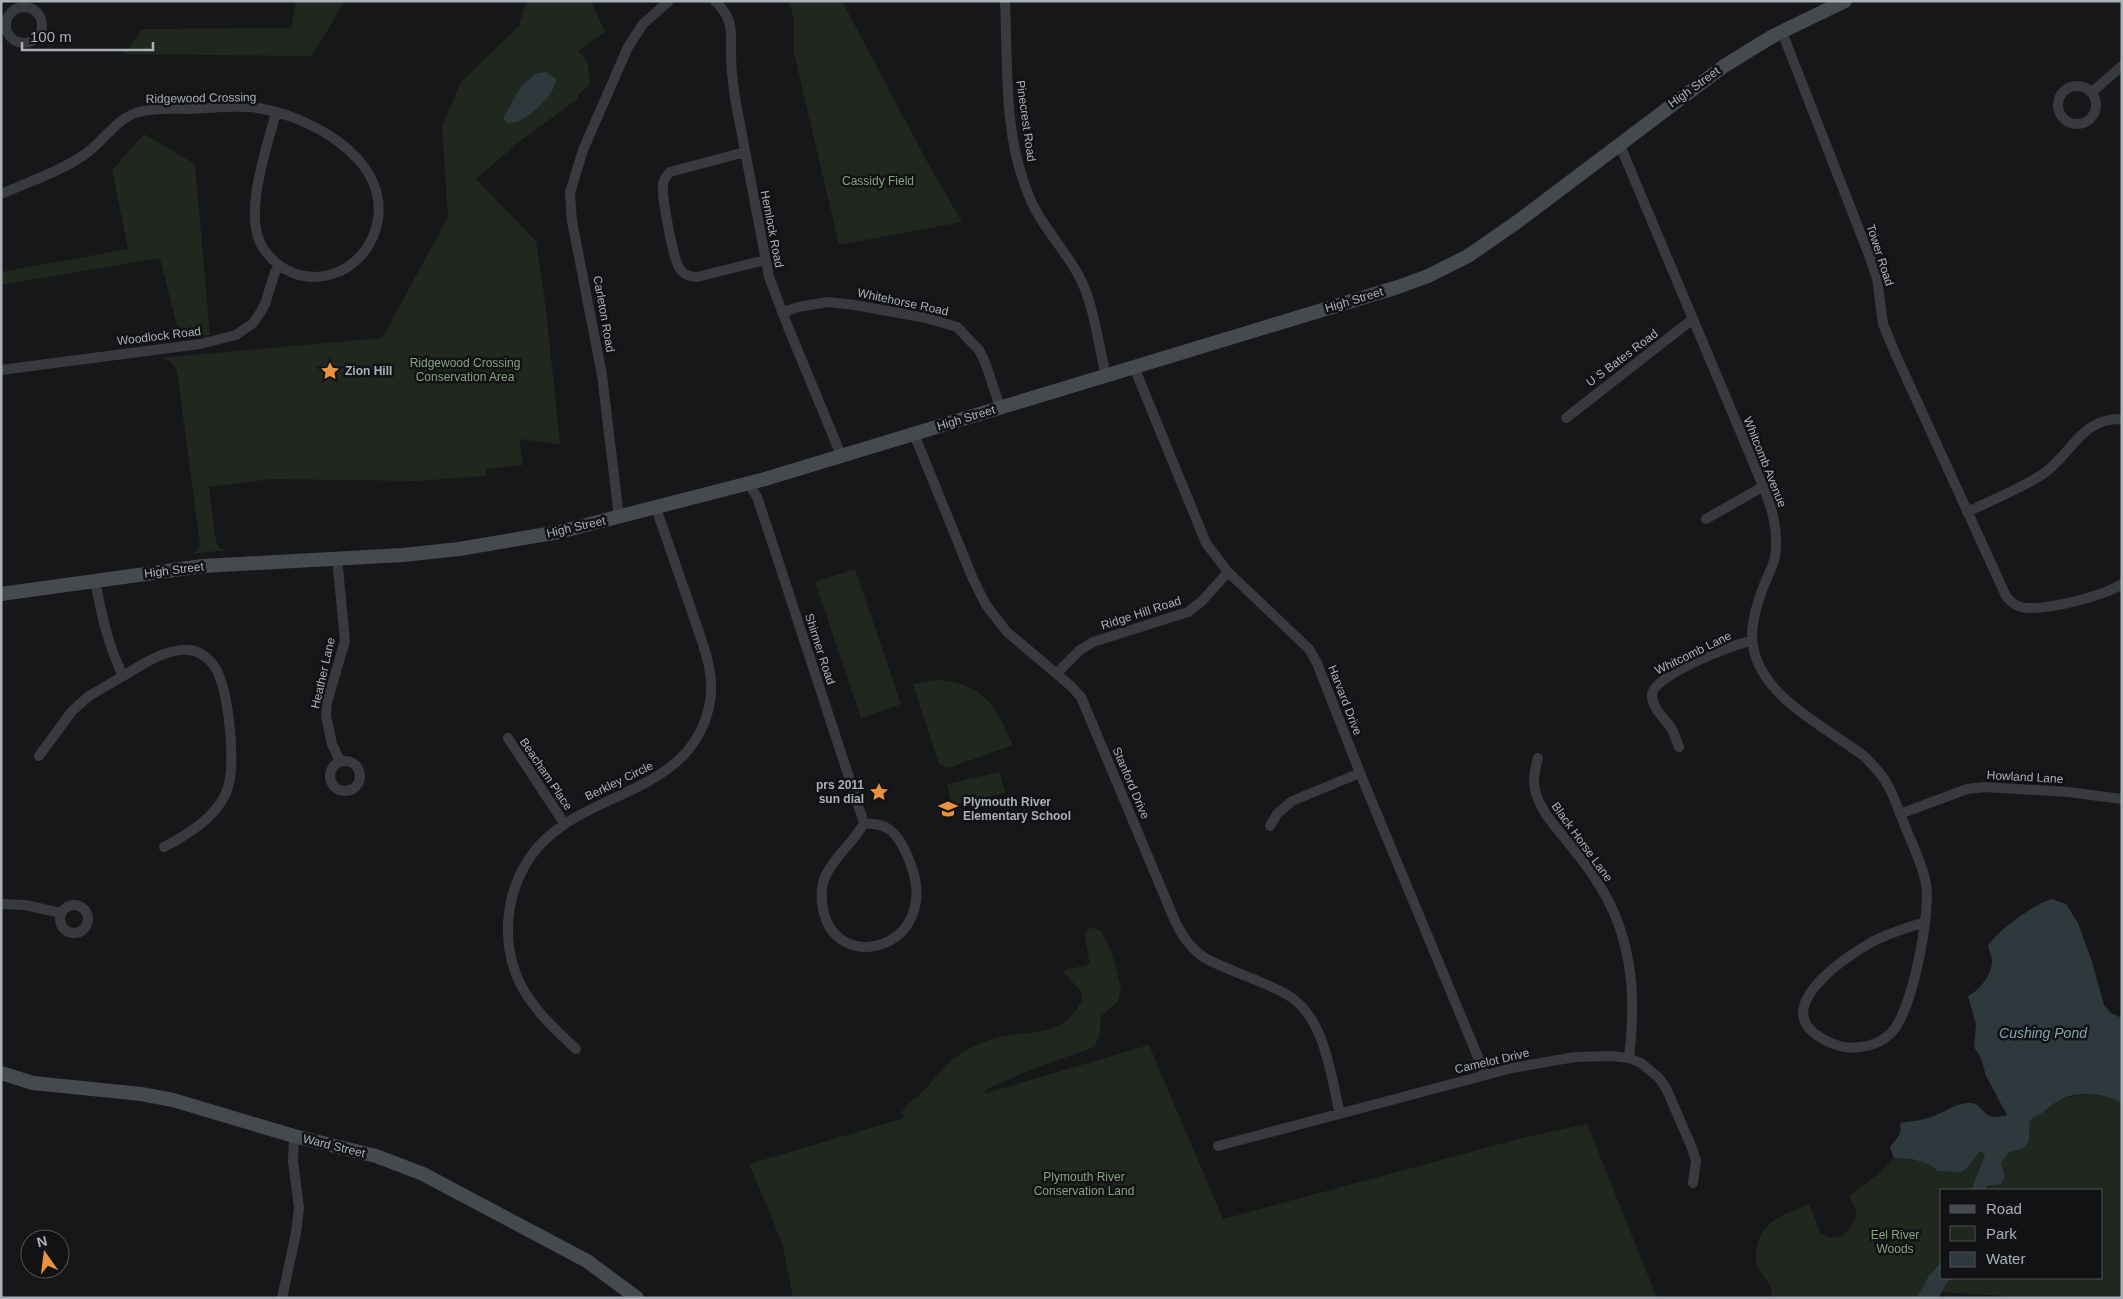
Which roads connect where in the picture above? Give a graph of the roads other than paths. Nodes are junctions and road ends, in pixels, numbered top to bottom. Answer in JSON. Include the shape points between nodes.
{"nodes":[{"id":1,"x":669,"y":1,"type":"edge"},
{"id":2,"x":715,"y":1,"type":"edge"},
{"id":3,"x":1005,"y":1,"type":"edge"},
{"id":4,"x":1846,"y":1,"type":"edge"},
{"id":5,"x":1782,"y":32,"type":"junction"},
{"id":6,"x":2122,"y":66,"type":"edge"},
{"id":7,"x":2092,"y":92,"type":"dead end"},
{"id":8,"x":276,"y":112,"type":"junction"},
{"id":9,"x":1619,"y":143,"type":"junction"},
{"id":10,"x":745,"y":152,"type":"junction"},
{"id":11,"x":1,"y":194,"type":"edge"},
{"id":12,"x":765,"y":260,"type":"junction"},
{"id":13,"x":279,"y":266,"type":"junction"},
{"id":14,"x":782,"y":313,"type":"junction"},
{"id":15,"x":1693,"y":319,"type":"junction"},
{"id":16,"x":1134,"y":367,"type":"junction"},
{"id":17,"x":1,"y":370,"type":"edge"},
{"id":18,"x":1106,"y":375,"type":"junction"},
{"id":19,"x":1000,"y":407,"type":"junction"},
{"id":20,"x":1566,"y":418,"type":"dead end"},
{"id":21,"x":2122,"y":419,"type":"edge"},
{"id":22,"x":914,"y":434,"type":"junction"},
{"id":23,"x":841,"y":455,"type":"junction"},
{"id":24,"x":748,"y":484,"type":"junction"},
{"id":25,"x":1764,"y":486,"type":"junction"},
{"id":26,"x":656,"y":508,"type":"junction"},
{"id":27,"x":1967,"y":512,"type":"junction"},
{"id":28,"x":620,"y":517,"type":"junction"},
{"id":29,"x":1706,"y":519,"type":"dead end"},
{"id":30,"x":337,"y":558,"type":"junction"},
{"id":31,"x":1228,"y":572,"type":"junction"},
{"id":32,"x":95,"y":580,"type":"junction"},
{"id":33,"x":2122,"y":584,"type":"edge"},
{"id":34,"x":1,"y":594,"type":"edge"},
{"id":35,"x":1751,"y":641,"type":"junction"},
{"id":36,"x":1057,"y":673,"type":"junction"},
{"id":37,"x":122,"y":676,"type":"junction"},
{"id":38,"x":508,"y":738,"type":"dead end"},
{"id":39,"x":1679,"y":746,"type":"dead end"},
{"id":40,"x":39,"y":756,"type":"dead end"},
{"id":41,"x":1538,"y":758,"type":"dead end"},
{"id":42,"x":340,"y":761,"type":"dead end"},
{"id":43,"x":1360,"y":773,"type":"junction"},
{"id":44,"x":2122,"y":799,"type":"edge"},
{"id":45,"x":1900,"y":814,"type":"junction"},
{"id":46,"x":564,"y":823,"type":"junction"},
{"id":47,"x":864,"y":823,"type":"junction"},
{"id":48,"x":1270,"y":826,"type":"dead end"},
{"id":49,"x":164,"y":848,"type":"dead end"},
{"id":50,"x":1,"y":904,"type":"edge"},
{"id":51,"x":61,"y":913,"type":"dead end"},
{"id":52,"x":1925,"y":922,"type":"junction"},
{"id":53,"x":576,"y":1049,"type":"dead end"},
{"id":54,"x":1629,"y":1058,"type":"junction"},
{"id":55,"x":1,"y":1073,"type":"edge"},
{"id":56,"x":1485,"y":1074,"type":"junction"},
{"id":57,"x":1340,"y":1114,"type":"junction"},
{"id":58,"x":294,"y":1136,"type":"junction"},
{"id":59,"x":1218,"y":1146,"type":"dead end"},
{"id":60,"x":1694,"y":1183,"type":"dead end"},
{"id":61,"x":282,"y":1298,"type":"edge"},
{"id":62,"x":637,"y":1298,"type":"edge"}],
"edges":[{"from":1,"to":28,"type":"street","name":"Carleton Road","via":[[650,16],[628,47],[577,168],[570,200],[602,374]]},
{"from":2,"to":10,"type":"street","name":"Hemlock Road","via":[[725,12],[731,27],[733,85]]},
{"from":3,"to":18,"type":"street","name":"Pinecrest Road","via":[[1008,98],[1021,173],[1038,216],[1081,278]]},
{"from":4,"to":5,"type":"main road","name":"High Street"},
{"from":5,"to":9,"type":"main road","name":"High Street","via":[[1724,66]]},
{"from":5,"to":27,"type":"street","name":"Tower Road","via":[[1869,255],[1886,331]]},
{"from":6,"to":7,"type":"street"},
{"from":8,"to":11,"type":"street","name":"Ridgewood Crossing","via":[[248,107],[158,109],[133,114],[84,155]]},
{"from":8,"to":13,"type":"street","name":"Ridgewood Crossing","via":[[254,215],[262,246]]},
{"from":8,"to":13,"type":"street","name":"Ridgewood Crossing","via":[[308,123],[346,148],[369,174],[379,204],[373,237],[354,264],[332,275],[315,277]]},
{"from":9,"to":15,"type":"street","name":"Whitcomb Avenue"},
{"from":9,"to":16,"type":"main road","name":"High Street","via":[[1498,235],[1441,270]]},
{"from":10,"to":12,"type":"street","name":"Hemlock Road"},
{"from":10,"to":12,"type":"street","via":[[670,172],[663,186],[666,211],[675,259],[686,275],[697,277]]},
{"from":12,"to":14,"type":"street","name":"Hemlock Road"},
{"from":13,"to":17,"type":"street","name":"Woodlock Road","via":[[260,313],[246,328],[224,340]]},
{"from":14,"to":19,"type":"street","name":"Whitehorse Road","via":[[828,302],[855,304],[957,327],[979,350]]},
{"from":14,"to":23,"type":"street","name":"Hemlock Road"},
{"from":15,"to":20,"type":"street","name":"U S Bates Road"},
{"from":15,"to":25,"type":"street","name":"Whitcomb Avenue"},
{"from":16,"to":18,"type":"main road","name":"High Street"},
{"from":16,"to":31,"type":"street","name":"Harvard Drive","via":[[1196,523]]},
{"from":18,"to":19,"type":"main road","name":"High Street"},
{"from":19,"to":22,"type":"main road","name":"High Street"},
{"from":21,"to":27,"type":"street","via":[[2100,421],[2089,427],[2045,472]]},
{"from":22,"to":23,"type":"main road","name":"High Street"},
{"from":22,"to":36,"type":"street","name":"Stanford Drive","via":[[986,605],[1007,632]]},
{"from":23,"to":24,"type":"main road","name":"High Street"},
{"from":24,"to":26,"type":"main road","name":"High Street"},
{"from":24,"to":47,"type":"street","name":"Shirmer Road","via":[[772,542]]},
{"from":25,"to":29,"type":"street"},
{"from":25,"to":35,"type":"street","name":"Whitcomb Avenue","via":[[1774,516],[1775,557],[1753,617]]},
{"from":26,"to":28,"type":"main road","name":"High Street"},
{"from":26,"to":46,"type":"street","name":"Berkley Circle","via":[[708,660],[712,691],[707,716],[698,739],[674,766],[657,778]]},
{"from":27,"to":33,"type":"street","name":"Tower Road","via":[[2000,586],[2019,607],[2035,608],[2083,599]]},
{"from":28,"to":30,"type":"main road","name":"High Street","via":[[529,538],[459,549]]},
{"from":30,"to":32,"type":"main road","name":"High Street","via":[[203,566]]},
{"from":30,"to":42,"type":"street","name":"Heather Lane","via":[[345,641],[326,716],[332,744]]},
{"from":31,"to":36,"type":"street","name":"Ridge Hill Road","via":[[1188,612],[1094,642],[1080,650]]},
{"from":31,"to":43,"type":"street","name":"Harvard Drive","via":[[1309,649]]},
{"from":32,"to":34,"type":"main road","name":"High Street"},
{"from":32,"to":37,"type":"street","via":[[107,636]]},
{"from":35,"to":39,"type":"street","name":"Whitcomb Lane","via":[[1721,650],[1674,673],[1653,689],[1654,704]]},
{"from":35,"to":45,"type":"street","name":"Whitcomb Avenue","via":[[1757,662],[1772,685],[1791,704],[1876,768]]},
{"from":36,"to":57,"type":"street","name":"Stanford Drive","via":[[1081,697],[1184,938],[1205,958],[1284,993],[1304,1007],[1322,1043]]},
{"from":37,"to":40,"type":"street","via":[[72,710]]},
{"from":37,"to":49,"type":"street","via":[[166,653],[192,650],[211,662],[218,672],[224,694],[233,763],[230,785],[215,810],[187,835]]},
{"from":38,"to":46,"type":"street","name":"Beacham Place"},
{"from":41,"to":54,"type":"street","name":"Black Horse Lane","via":[[1533,785],[1539,804],[1594,875],[1622,934],[1633,1000]]},
{"from":43,"to":48,"type":"street","via":[[1292,801],[1280,810]]},
{"from":43,"to":56,"type":"street","name":"Harvard Drive"},
{"from":44,"to":45,"type":"street","name":"Howland Lane","via":[[1984,787],[1967,789]]},
{"from":45,"to":52,"type":"street","name":"Whitcomb Avenue","via":[[1925,881]]},
{"from":46,"to":53,"type":"street","name":"Berkley Circle","via":[[539,844],[518,878],[511,898],[508,934],[512,963],[524,992],[545,1020]]},
{"from":47,"to":47,"type":"street","via":[[826,875],[822,886],[822,901],[830,929],[846,943],[864,947],[888,941],[906,928],[915,911],[917,893],[914,871],[900,841],[883,826]]},
{"from":50,"to":51,"type":"street","via":[[25,905]]},
{"from":52,"to":52,"type":"street","name":"Whitcomb Avenue","via":[[1904,1009],[1890,1034],[1871,1045],[1850,1048],[1826,1041],[1813,1032],[1807,1025],[1804,1008],[1809,994],[1820,981],[1844,960],[1873,942]]},
{"from":54,"to":56,"type":"street","name":"Camelot Drive","via":[[1575,1057]]},
{"from":54,"to":60,"type":"street","name":"Camelot Drive","via":[[1651,1070],[1666,1088],[1696,1161]]},
{"from":55,"to":58,"type":"main road","name":"Ward Street","via":[[33,1083],[173,1100]]},
{"from":56,"to":57,"type":"street","name":"Camelot Drive"},
{"from":57,"to":59,"type":"street","name":"Camelot Drive"},
{"from":58,"to":61,"type":"street","via":[[293,1161],[299,1208]]},
{"from":58,"to":62,"type":"main road","name":"Ward Street","via":[[376,1156],[423,1174],[587,1261]]}]}
